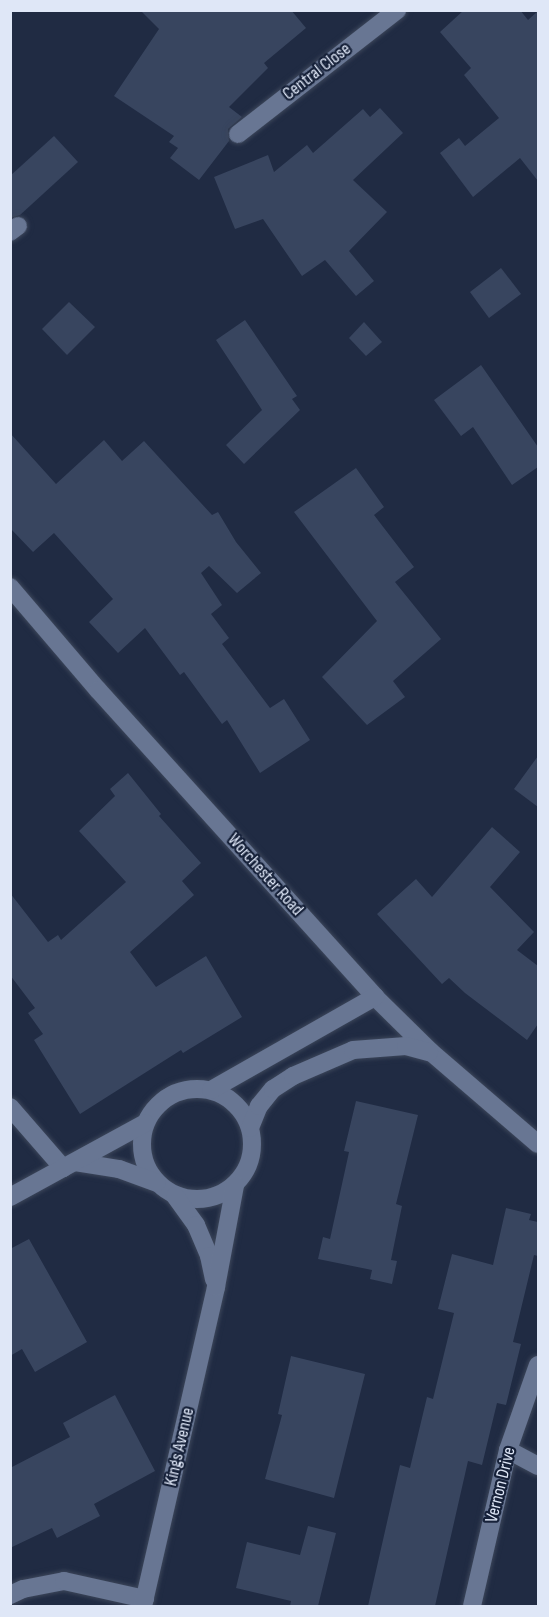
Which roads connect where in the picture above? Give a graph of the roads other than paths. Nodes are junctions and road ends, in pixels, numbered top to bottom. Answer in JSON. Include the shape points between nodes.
{"nodes":[{"id":1,"x":397,"y":10,"type":"edge"},
{"id":2,"x":238,"y":134,"type":"dead end"},
{"id":3,"x":10,"y":587,"type":"edge"},
{"id":4,"x":375,"y":997,"type":"junction"},
{"id":5,"x":431,"y":1052,"type":"junction"},
{"id":6,"x":211,"y":1090,"type":"junction"},
{"id":7,"x":10,"y":1107,"type":"edge"},
{"id":8,"x":145,"y":1123,"type":"junction"},
{"id":9,"x":250,"y":1128,"type":"junction"},
{"id":10,"x":538,"y":1144,"type":"edge"},
{"id":11,"x":69,"y":1165,"type":"junction"},
{"id":12,"x":157,"y":1183,"type":"junction"},
{"id":13,"x":235,"y":1185,"type":"junction"},
{"id":14,"x":175,"y":1196,"type":"junction"},
{"id":15,"x":10,"y":1197,"type":"edge"},
{"id":16,"x":216,"y":1287,"type":"junction"},
{"id":17,"x":538,"y":1365,"type":"edge"},
{"id":18,"x":508,"y":1450,"type":"junction"},
{"id":19,"x":538,"y":1466,"type":"edge"},
{"id":20,"x":10,"y":1595,"type":"edge"},
{"id":21,"x":144,"y":1603,"type":"edge"},
{"id":22,"x":472,"y":1606,"type":"edge"}],
"edges":[{"from":1,"to":2,"type":"street","name":"Central Close"},
{"from":3,"to":4,"type":"street","name":"Worchester Road"},
{"from":4,"to":5,"type":"street","name":"Worchester Road"},
{"from":4,"to":6,"type":"street"},
{"from":5,"to":9,"type":"street","via":[[406,1046],[353,1050],[273,1089],[259,1106]]},
{"from":5,"to":10,"type":"street","name":"Worchester Road"},
{"from":6,"to":8,"type":"street","via":[[195,1088],[172,1095],[154,1109]]},
{"from":6,"to":9,"type":"street","via":[[242,1111]]},
{"from":7,"to":11,"type":"street"},
{"from":8,"to":11,"type":"street"},
{"from":8,"to":12,"type":"street","via":[[141,1144],[145,1165]]},
{"from":9,"to":13,"type":"street","via":[[253,1149],[247,1168]]},
{"from":11,"to":12,"type":"street","via":[[119,1168]]},
{"from":11,"to":15,"type":"street"},
{"from":12,"to":14,"type":"street"},
{"from":13,"to":14,"type":"street","via":[[217,1197],[196,1200]]},
{"from":13,"to":16,"type":"street","name":"Kings Avenue"},
{"from":14,"to":16,"type":"street","name":"Kings Avenue","via":[[196,1225]]},
{"from":16,"to":21,"type":"street","name":"Kings Avenue"},
{"from":17,"to":18,"type":"street","name":"Vernon Drive"},
{"from":18,"to":19,"type":"street"},
{"from":18,"to":22,"type":"street","name":"Vernon Drive"},
{"from":20,"to":21,"type":"street","via":[[64,1581]]}]}
